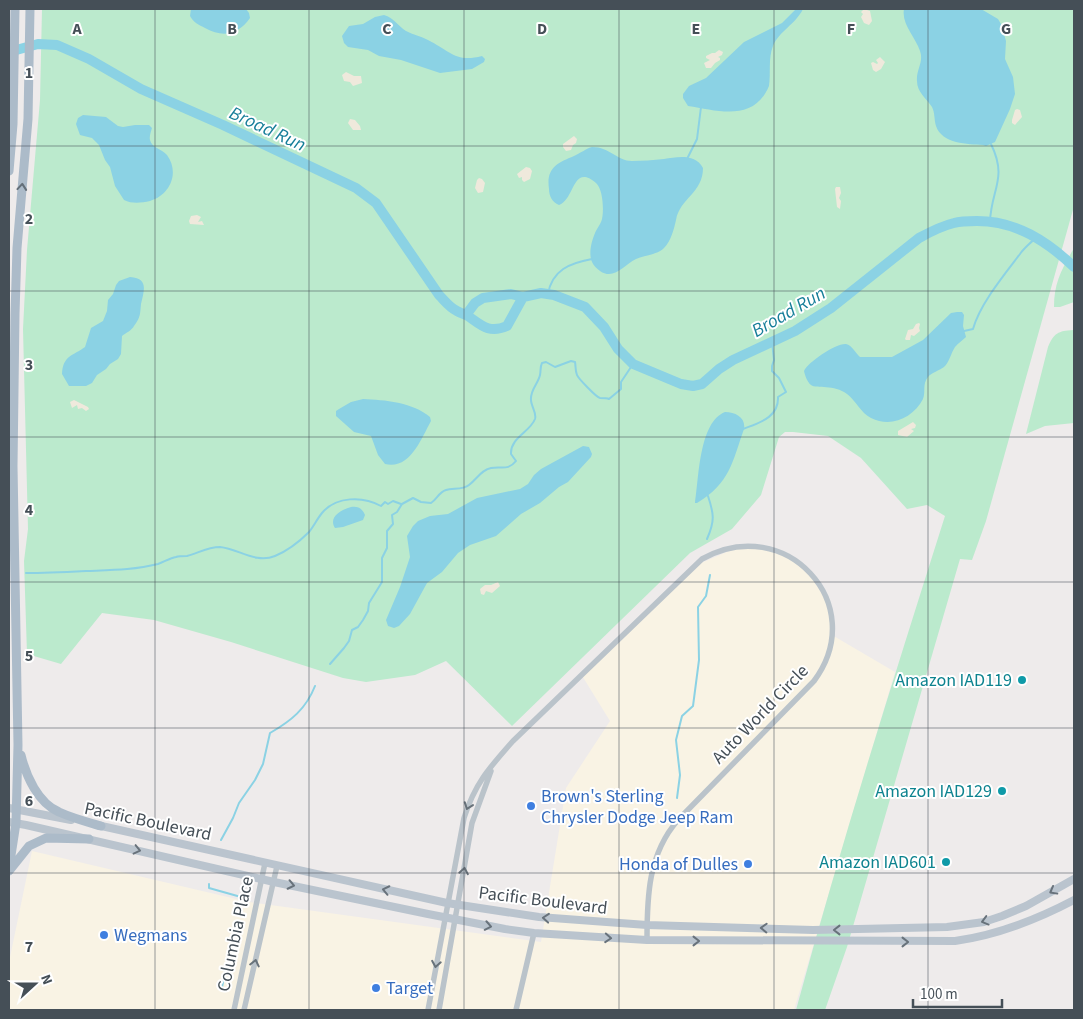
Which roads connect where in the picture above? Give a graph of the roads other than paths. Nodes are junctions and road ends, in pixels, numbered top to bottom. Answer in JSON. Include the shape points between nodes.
{"nodes":[{"id":1,"x":15,"y":9,"type":"edge"},
{"id":2,"x":30,"y":9,"type":"edge"},
{"id":3,"x":9,"y":171,"type":"edge"},
{"id":4,"x":18,"y":745,"type":"junction"},
{"id":5,"x":493,"y":765,"type":"junction"},
{"id":6,"x":13,"y":808,"type":"edge"},
{"id":7,"x":13,"y":823,"type":"edge"},
{"id":8,"x":101,"y":826,"type":"junction"},
{"id":9,"x":89,"y":839,"type":"junction"},
{"id":10,"x":265,"y":863,"type":"junction"},
{"id":11,"x":277,"y":866,"type":"junction"},
{"id":12,"x":9,"y":870,"type":"edge"},
{"id":13,"x":1074,"y":878,"type":"edge"},
{"id":14,"x":263,"y":879,"type":"junction"},
{"id":15,"x":274,"y":882,"type":"junction"},
{"id":16,"x":1074,"y":900,"type":"edge"},
{"id":17,"x":447,"y":903,"type":"junction"},
{"id":18,"x":458,"y":904,"type":"junction"},
{"id":19,"x":444,"y":917,"type":"junction"},
{"id":20,"x":456,"y":919,"type":"junction"},
{"id":21,"x":647,"y":925,"type":"junction"},
{"id":22,"x":534,"y":933,"type":"junction"},
{"id":23,"x":647,"y":940,"type":"junction"},
{"id":24,"x":234,"y":1010,"type":"edge"},
{"id":25,"x":244,"y":1010,"type":"edge"},
{"id":26,"x":428,"y":1010,"type":"edge"},
{"id":27,"x":439,"y":1010,"type":"edge"},
{"id":28,"x":516,"y":1010,"type":"edge"}],
"edges":[{"from":1,"to":3,"type":"main road"},
{"from":4,"to":2,"type":"main road","one_way":true,"via":[[13,427],[17,248],[28,120]]},
{"from":4,"to":6,"type":"main road"},
{"from":4,"to":8,"type":"main road","via":[[28,777],[48,804],[58,812]]},
{"from":5,"to":17,"type":"street","name":"Auto World Circle","one_way":true,"via":[[474,791],[467,810]]},
{"from":18,"to":5,"type":"street","name":"Auto World Circle","one_way":true,"via":[[472,823]]},
{"from":5,"to":21,"type":"street","name":"Auto World Circle","via":[[524,730],[702,559],[733,547],[759,546],[784,554],[808,571],[825,594],[831,615],[831,645],[825,665],[810,685],[678,820],[666,837],[656,856],[650,879]]},
{"from":6,"to":7,"type":"main road"},
{"from":6,"to":8,"type":"main road","name":"Pacific Boulevard"},
{"from":7,"to":9,"type":"main road","name":"Pacific Boulevard"},
{"from":7,"to":12,"type":"main road"},
{"from":8,"to":10,"type":"main road","name":"Pacific Boulevard"},
{"from":9,"to":12,"type":"main road","via":[[46,838],[30,846]]},
{"from":9,"to":14,"type":"main road","name":"Pacific Boulevard","one_way":true},
{"from":10,"to":11,"type":"main road","name":"Pacific Boulevard"},
{"from":10,"to":14,"type":"street","name":"Columbia Place"},
{"from":11,"to":15,"type":"street","name":"Columbia Place"},
{"from":17,"to":11,"type":"main road","name":"Pacific Boulevard","one_way":true},
{"from":13,"to":21,"type":"main road","name":"Pacific Boulevard","one_way":true,"via":[[1026,906],[984,922],[939,928],[813,930]]},
{"from":14,"to":15,"type":"main road","name":"Pacific Boulevard"},
{"from":14,"to":24,"type":"street","name":"Columbia Place"},
{"from":15,"to":19,"type":"main road","name":"Pacific Boulevard","one_way":true},
{"from":25,"to":15,"type":"street","name":"Columbia Place","one_way":true},
{"from":23,"to":16,"type":"main road","name":"Pacific Boulevard","one_way":true,"via":[[955,941],[973,939],[1036,920]]},
{"from":17,"to":18,"type":"main road","name":"Pacific Boulevard"},
{"from":17,"to":19,"type":"street","name":"Auto World Circle"},
{"from":18,"to":20,"type":"street","name":"Auto World Circle"},
{"from":21,"to":18,"type":"main road","name":"Pacific Boulevard","one_way":true,"via":[[539,917]]},
{"from":19,"to":20,"type":"main road","name":"Pacific Boulevard"},
{"from":19,"to":26,"type":"street","name":"Auto World Circle","one_way":true},
{"from":20,"to":22,"type":"main road","name":"Pacific Boulevard","one_way":true},
{"from":20,"to":27,"type":"street","name":"Auto World Circle"},
{"from":21,"to":23,"type":"street","name":"Auto World Circle"},
{"from":22,"to":23,"type":"main road","name":"Pacific Boulevard","one_way":true},
{"from":22,"to":28,"type":"street"}]}
